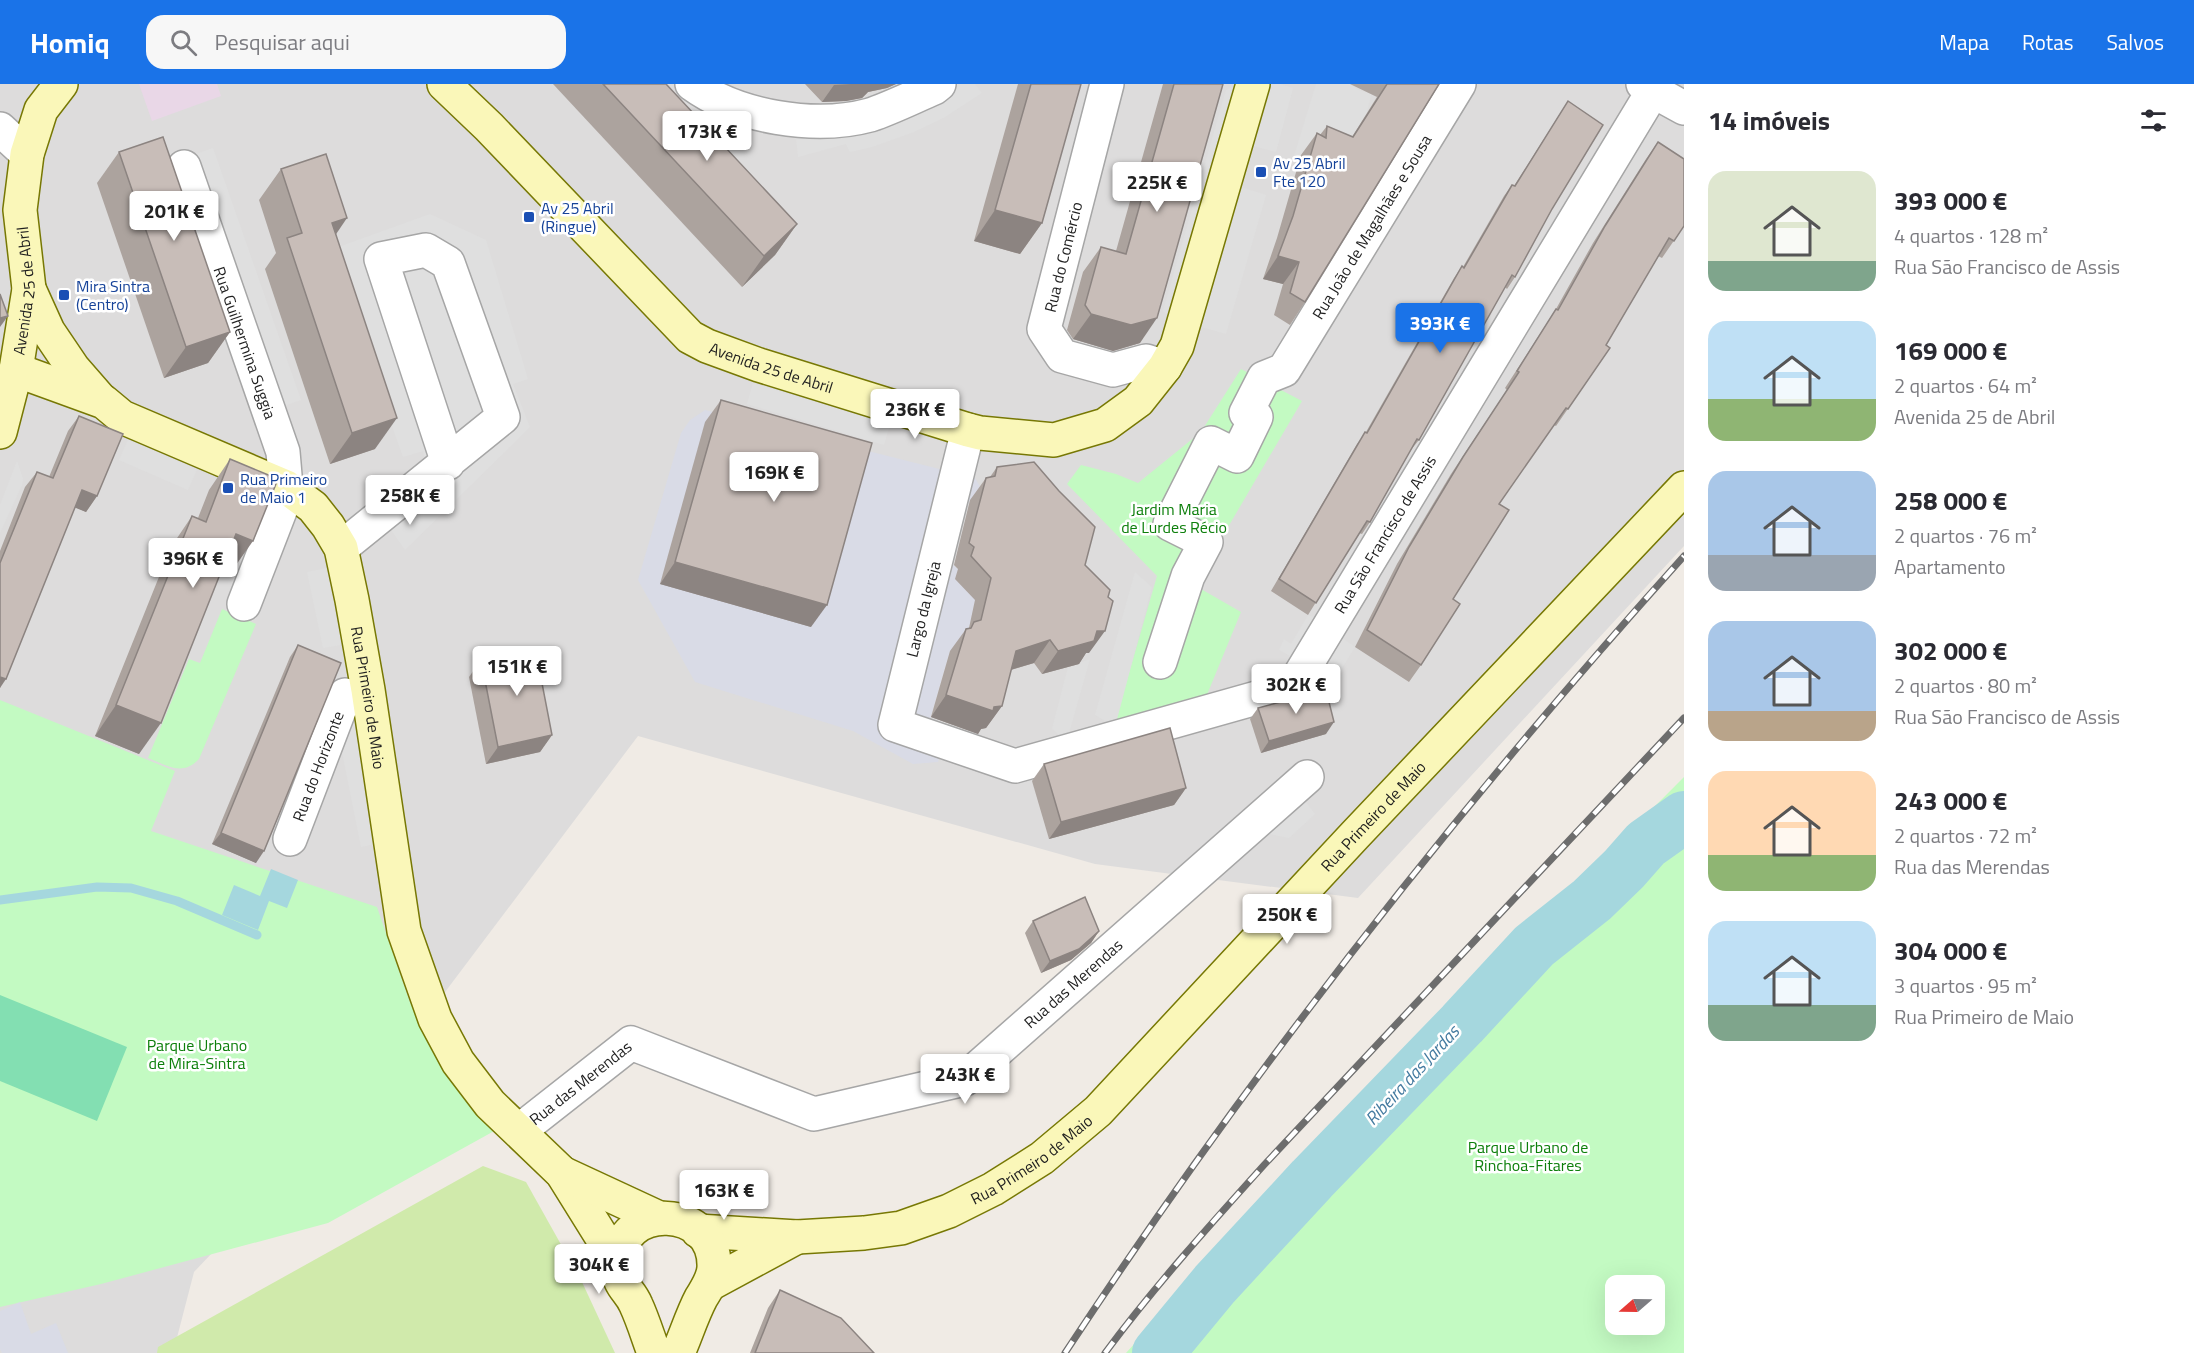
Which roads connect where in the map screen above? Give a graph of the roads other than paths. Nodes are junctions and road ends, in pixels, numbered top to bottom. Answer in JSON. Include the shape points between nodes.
{"nodes":[{"id":1,"x":61,"y":84,"type":"edge"},
{"id":2,"x":444,"y":84,"type":"edge"},
{"id":3,"x":692,"y":84,"type":"edge"},
{"id":4,"x":939,"y":84,"type":"edge"},
{"id":5,"x":1107,"y":84,"type":"edge"},
{"id":6,"x":1252,"y":84,"type":"edge"},
{"id":7,"x":1459,"y":84,"type":"edge"},
{"id":8,"x":1648,"y":87,"type":"edge"},
{"id":9,"x":1684,"y":108,"type":"edge"},
{"id":10,"x":0,"y":129,"type":"edge"},
{"id":11,"x":27,"y":154,"type":"junction"},
{"id":12,"x":184,"y":167,"type":"dead end"},
{"id":13,"x":29,"y":289,"type":"junction"},
{"id":14,"x":1165,"y":368,"type":"junction"},
{"id":15,"x":8,"y":391,"type":"edge"},
{"id":16,"x":104,"y":402,"type":"junction"},
{"id":17,"x":968,"y":430,"type":"junction"},
{"id":18,"x":0,"y":432,"type":"edge"},
{"id":19,"x":448,"y":463,"type":"junction"},
{"id":20,"x":286,"y":487,"type":"junction"},
{"id":21,"x":1684,"y":488,"type":"edge"},
{"id":22,"x":341,"y":548,"type":"junction"},
{"id":23,"x":244,"y":604,"type":"dead end"},
{"id":24,"x":1160,"y":662,"type":"dead end"},
{"id":25,"x":345,"y":695,"type":"dead end"},
{"id":26,"x":957,"y":746,"type":"joint"},
{"id":27,"x":1306,"y":777,"type":"dead end"},
{"id":28,"x":290,"y":839,"type":"dead end"},
{"id":29,"x":519,"y":1131,"type":"junction"},
{"id":30,"x":562,"y":1173,"type":"junction"},
{"id":31,"x":659,"y":1218,"type":"junction"},
{"id":32,"x":698,"y":1231,"type":"junction"},
{"id":33,"x":797,"y":1236,"type":"junction"},
{"id":34,"x":618,"y":1263,"type":"junction"},
{"id":35,"x":706,"y":1291,"type":"junction"},
{"id":36,"x":636,"y":1303,"type":"junction"},
{"id":37,"x":654,"y":1353,"type":"edge"},
{"id":38,"x":678,"y":1353,"type":"edge"}],
"edges":[{"from":1,"to":11,"type":"street","name":"Avenida 25 de Abril","via":[[41,110]]},
{"from":2,"to":17,"type":"street","name":"Avenida 25 de Abril","via":[[690,337],[759,365]]},
{"from":3,"to":4,"type":"street","via":[[706,94],[753,113],[804,121],[870,115]]},
{"from":5,"to":14,"type":"street","name":"Rua do Comércio","via":[[1044,329],[1062,356],[1113,370],[1146,361]]},
{"from":6,"to":14,"type":"street","name":"Avenida 25 de Abril","via":[[1178,346]]},
{"from":7,"to":24,"type":"street","name":"Rua João de Magalhães e Sousa","via":[[1284,370],[1264,378],[1246,412],[1256,417],[1237,456],[1210,443],[1170,524],[1206,542],[1188,576]]},
{"from":8,"to":9,"type":"street"},
{"from":8,"to":26,"type":"street","name":"Rua São Francisco de Assis","via":[[1292,688],[1015,766]]},
{"from":10,"to":11,"type":"street"},
{"from":11,"to":13,"type":"street","name":"Avenida 25 de Abril","via":[[20,210]]},
{"from":12,"to":20,"type":"street","name":"Rua Guilhermina Suggia","via":[[284,452]]},
{"from":13,"to":15,"type":"street","name":"Avenida 25 de Abril"},
{"from":13,"to":16,"type":"street","via":[[48,331],[73,368]]},
{"from":14,"to":17,"type":"street","name":"Avenida 25 de Abril","via":[[1138,401],[1105,425],[1054,440]]},
{"from":15,"to":16,"type":"street","name":"Rua Primeiro de Maio"},
{"from":15,"to":18,"type":"street","name":"Avenida 25 de Abril"},
{"from":16,"to":20,"type":"street","name":"Rua Primeiro de Maio","via":[[122,417]]},
{"from":17,"to":26,"type":"street","name":"Largo da Igreja","via":[[895,725]]},
{"from":19,"to":19,"type":"street","via":[[503,417],[448,263],[426,250],[381,259]]},
{"from":19,"to":22,"type":"street"},
{"from":20,"to":22,"type":"street","name":"Rua Primeiro de Maio","via":[[313,507]]},
{"from":20,"to":23,"type":"street","name":"Rua Guilhermina Suggia"},
{"from":21,"to":33,"type":"street","name":"Rua Primeiro de Maio","via":[[1098,1111],[1050,1152],[993,1189],[949,1211],[901,1228]]},
{"from":22,"to":29,"type":"street","name":"Rua Primeiro de Maio","via":[[368,690],[404,931],[435,1019],[458,1062],[490,1104]]},
{"from":25,"to":28,"type":"street","name":"Rua do Horizonte"},
{"from":27,"to":29,"type":"street","name":"Rua das Merendas","via":[[965,1079],[814,1114],[631,1043]]},
{"from":29,"to":30,"type":"street","name":"Rua Primeiro de Maio"},
{"from":30,"to":31,"type":"street","name":"Rua Primeiro de Maio"},
{"from":30,"to":34,"type":"street","name":"Rua Primeiro de Maio"},
{"from":31,"to":32,"type":"street","via":[[673,1218]]},
{"from":31,"to":34,"type":"street","via":[[630,1233]]},
{"from":32,"to":33,"type":"street","name":"Rua Primeiro de Maio"},
{"from":32,"to":35,"type":"street","via":[[711,1248],[714,1268]]},
{"from":33,"to":35,"type":"street","name":"Rua Primeiro de Maio"},
{"from":34,"to":36,"type":"street","via":[[620,1280]]},
{"from":35,"to":36,"type":"street","via":[[688,1308],[667,1313],[651,1311]]},
{"from":35,"to":38,"type":"street"},
{"from":36,"to":37,"type":"street"}]}
